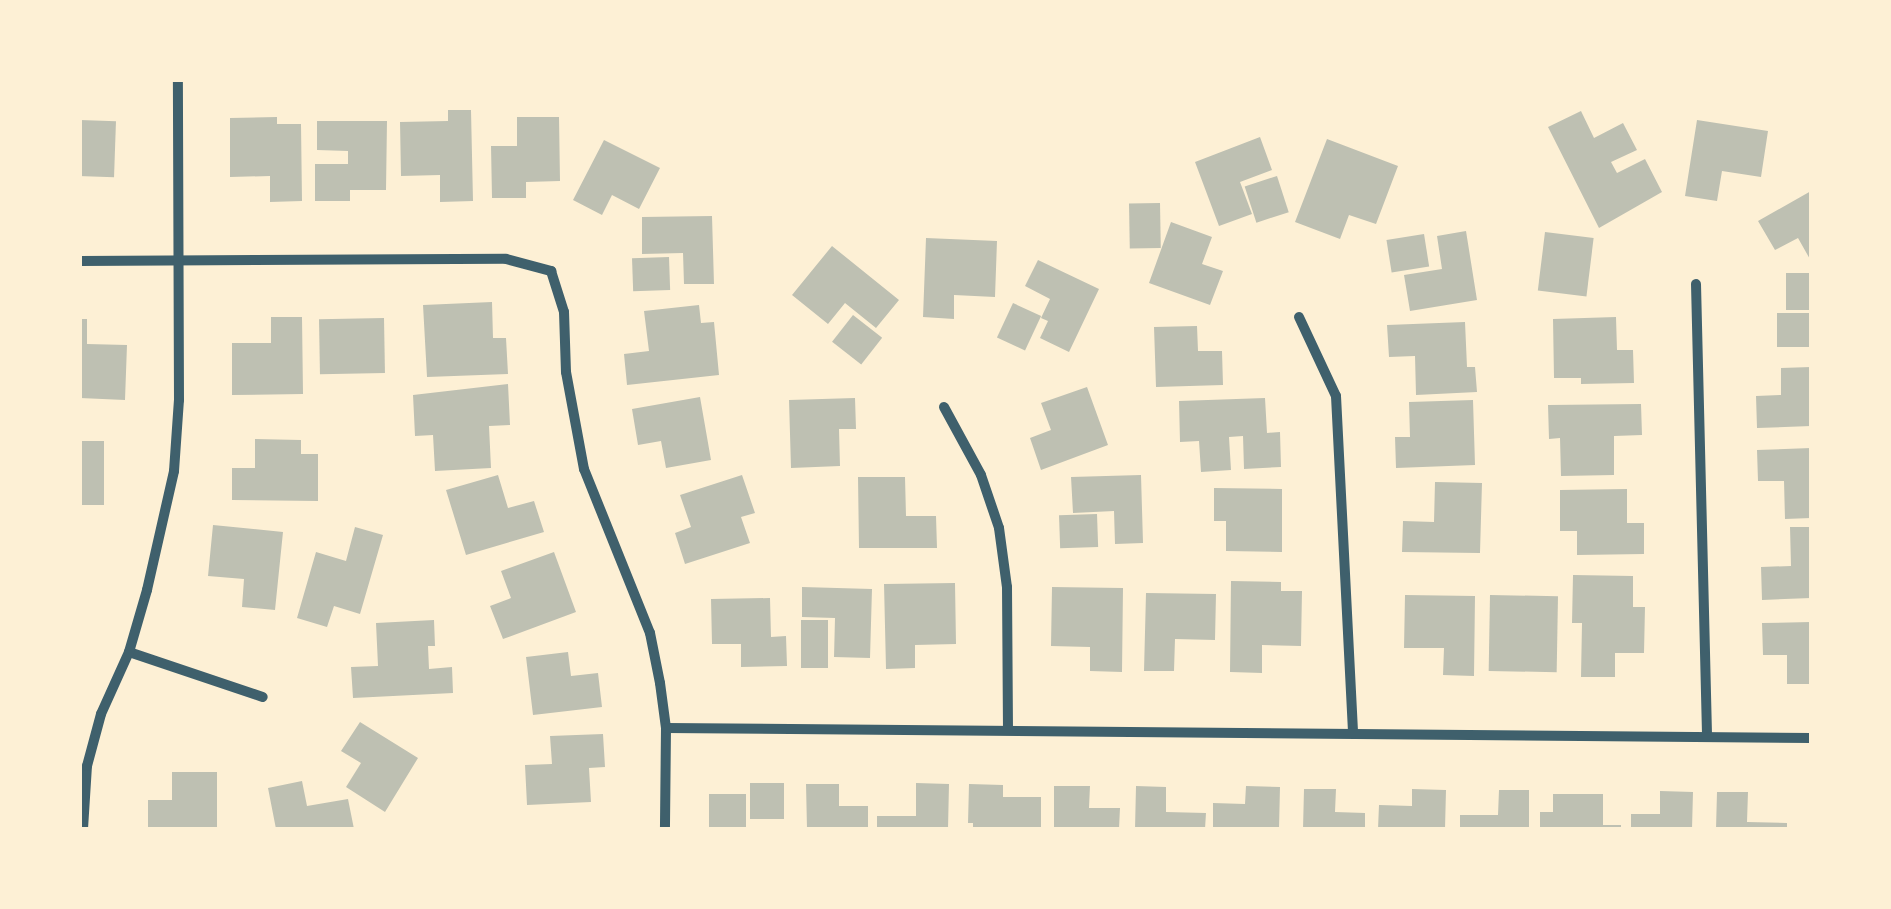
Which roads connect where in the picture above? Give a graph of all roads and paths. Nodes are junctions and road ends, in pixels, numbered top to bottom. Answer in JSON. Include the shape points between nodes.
{"nodes":[{"id":1,"x":178,"y":80,"type":"edge"},
{"id":2,"x":80,"y":261,"type":"edge"},
{"id":3,"x":180,"y":261,"type":"junction"},
{"id":4,"x":1696,"y":284,"type":"dead end"},
{"id":5,"x":1299,"y":317,"type":"dead end"},
{"id":6,"x":944,"y":407,"type":"dead end"},
{"id":7,"x":129,"y":652,"type":"junction"},
{"id":8,"x":263,"y":697,"type":"dead end"},
{"id":9,"x":666,"y":728,"type":"junction"},
{"id":10,"x":1008,"y":728,"type":"junction"},
{"id":11,"x":1353,"y":732,"type":"junction"},
{"id":12,"x":1707,"y":735,"type":"junction"},
{"id":13,"x":1811,"y":738,"type":"edge"},
{"id":14,"x":83,"y":829,"type":"edge"},
{"id":15,"x":666,"y":829,"type":"edge"}],
"edges":[{"from":1,"to":3,"type":"street"},
{"from":2,"to":3,"type":"street"},
{"from":3,"to":7,"type":"street","via":[[174,471]]},
{"from":3,"to":9,"type":"street","via":[[506,259],[551,271],[564,312],[566,372],[584,469],[650,633]]},
{"from":4,"to":12,"type":"street"},
{"from":5,"to":11,"type":"street","via":[[1336,396]]},
{"from":6,"to":10,"type":"street","via":[[981,475],[999,528],[1007,587]]},
{"from":7,"to":8,"type":"street"},
{"from":7,"to":14,"type":"street","via":[[92,749]]},
{"from":9,"to":10,"type":"street"},
{"from":9,"to":15,"type":"street"},
{"from":10,"to":11,"type":"street"},
{"from":11,"to":12,"type":"street"},
{"from":12,"to":13,"type":"street"}]}
